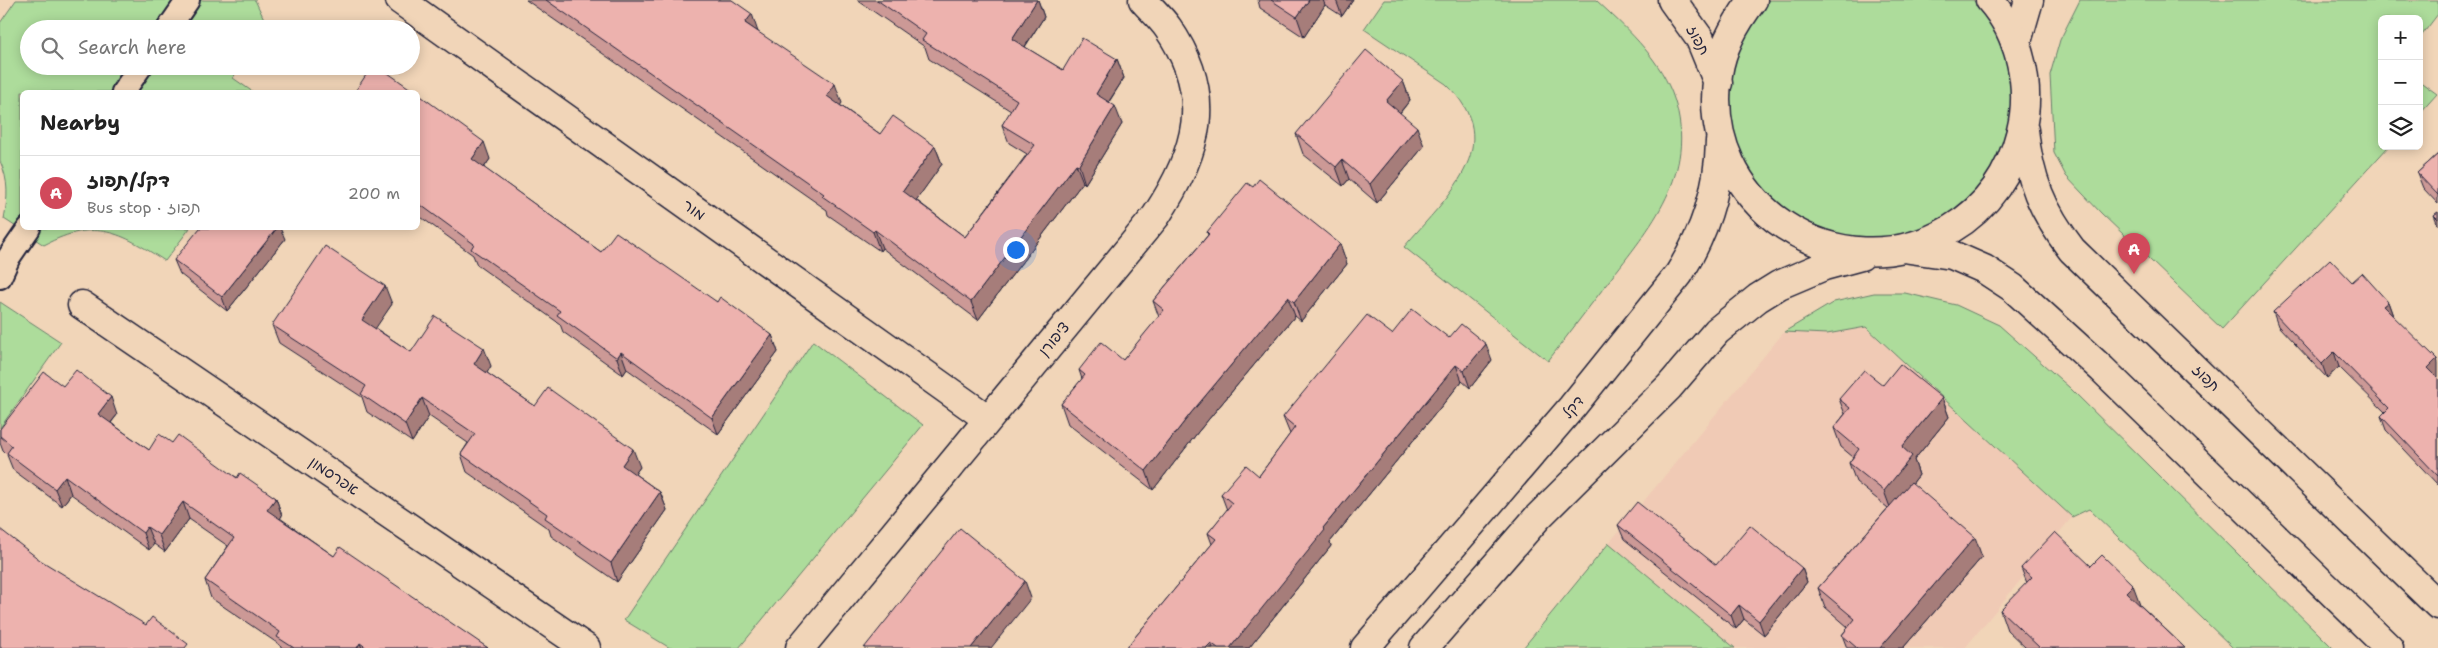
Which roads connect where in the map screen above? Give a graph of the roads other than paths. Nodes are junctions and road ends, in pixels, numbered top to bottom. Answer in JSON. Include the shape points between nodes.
{"nodes":[{"id":1,"x":188,"y":0,"type":"edge"},
{"id":2,"x":400,"y":0,"type":"edge"},
{"id":3,"x":1143,"y":0,"type":"edge"},
{"id":4,"x":1672,"y":0,"type":"edge"},
{"id":5,"x":1753,"y":0,"type":"edge"},
{"id":6,"x":1990,"y":0,"type":"edge"},
{"id":7,"x":2029,"y":0,"type":"edge"},
{"id":8,"x":174,"y":20,"type":"edge"},
{"id":9,"x":2016,"y":45,"type":"junction"},
{"id":10,"x":135,"y":75,"type":"edge"},
{"id":11,"x":1718,"y":83,"type":"junction"},
{"id":12,"x":124,"y":90,"type":"edge"},
{"id":13,"x":2023,"y":122,"type":"junction"},
{"id":14,"x":1720,"y":134,"type":"junction"},
{"id":15,"x":29,"y":230,"type":"edge"},
{"id":16,"x":1906,"y":249,"type":"junction"},
{"id":17,"x":1877,"y":253,"type":"junction"},
{"id":18,"x":0,"y":277,"type":"edge"},
{"id":19,"x":82,"y":305,"type":"dead end"},
{"id":20,"x":988,"y":419,"type":"junction"},
{"id":21,"x":2438,"y":605,"type":"edge"},
{"id":22,"x":586,"y":648,"type":"edge"},
{"id":23,"x":800,"y":648,"type":"edge"},
{"id":24,"x":1365,"y":648,"type":"edge"},
{"id":25,"x":1424,"y":648,"type":"edge"},
{"id":26,"x":2390,"y":648,"type":"edge"}],
"edges":[{"from":1,"to":8,"type":"street"},
{"from":2,"to":20,"type":"street","name":"מור"},
{"from":3,"to":20,"type":"street","name":"ציפורן","via":[[1168,28],[1187,61],[1196,94],[1196,126],[1189,158],[1156,216]]},
{"from":4,"to":11,"type":"street","name":"תפוז","via":[[1700,39]]},
{"from":5,"to":11,"type":"street","via":[[1725,46]]},
{"from":6,"to":9,"type":"street"},
{"from":7,"to":9,"type":"street"},
{"from":9,"to":13,"type":"street","via":[[2026,92]]},
{"from":10,"to":12,"type":"street"},
{"from":11,"to":14,"type":"street","via":[[1716,105]]},
{"from":13,"to":16,"type":"street","via":[[2016,151],[2004,178],[1986,202],[1963,222],[1936,238]]},
{"from":13,"to":21,"type":"street","name":"תפוז","via":[[2029,167],[2040,200],[2072,250]]},
{"from":14,"to":17,"type":"street","via":[[1730,164],[1767,213],[1791,231],[1818,243],[1846,251]]},
{"from":14,"to":24,"type":"street","name":"דקל","via":[[1719,165],[1710,211],[1679,274],[1572,407]]},
{"from":15,"to":18,"type":"street","via":[[9,257]]},
{"from":16,"to":17,"type":"street"},
{"from":16,"to":26,"type":"street","via":[[1952,255],[1984,269],[2014,288],[2102,368]]},
{"from":17,"to":25,"type":"street","via":[[1801,274],[1758,298],[1717,331],[1669,387],[1537,518]]},
{"from":19,"to":22,"type":"street","name":"אפרסמון"},
{"from":20,"to":23,"type":"street","name":"ציפורן"}]}
